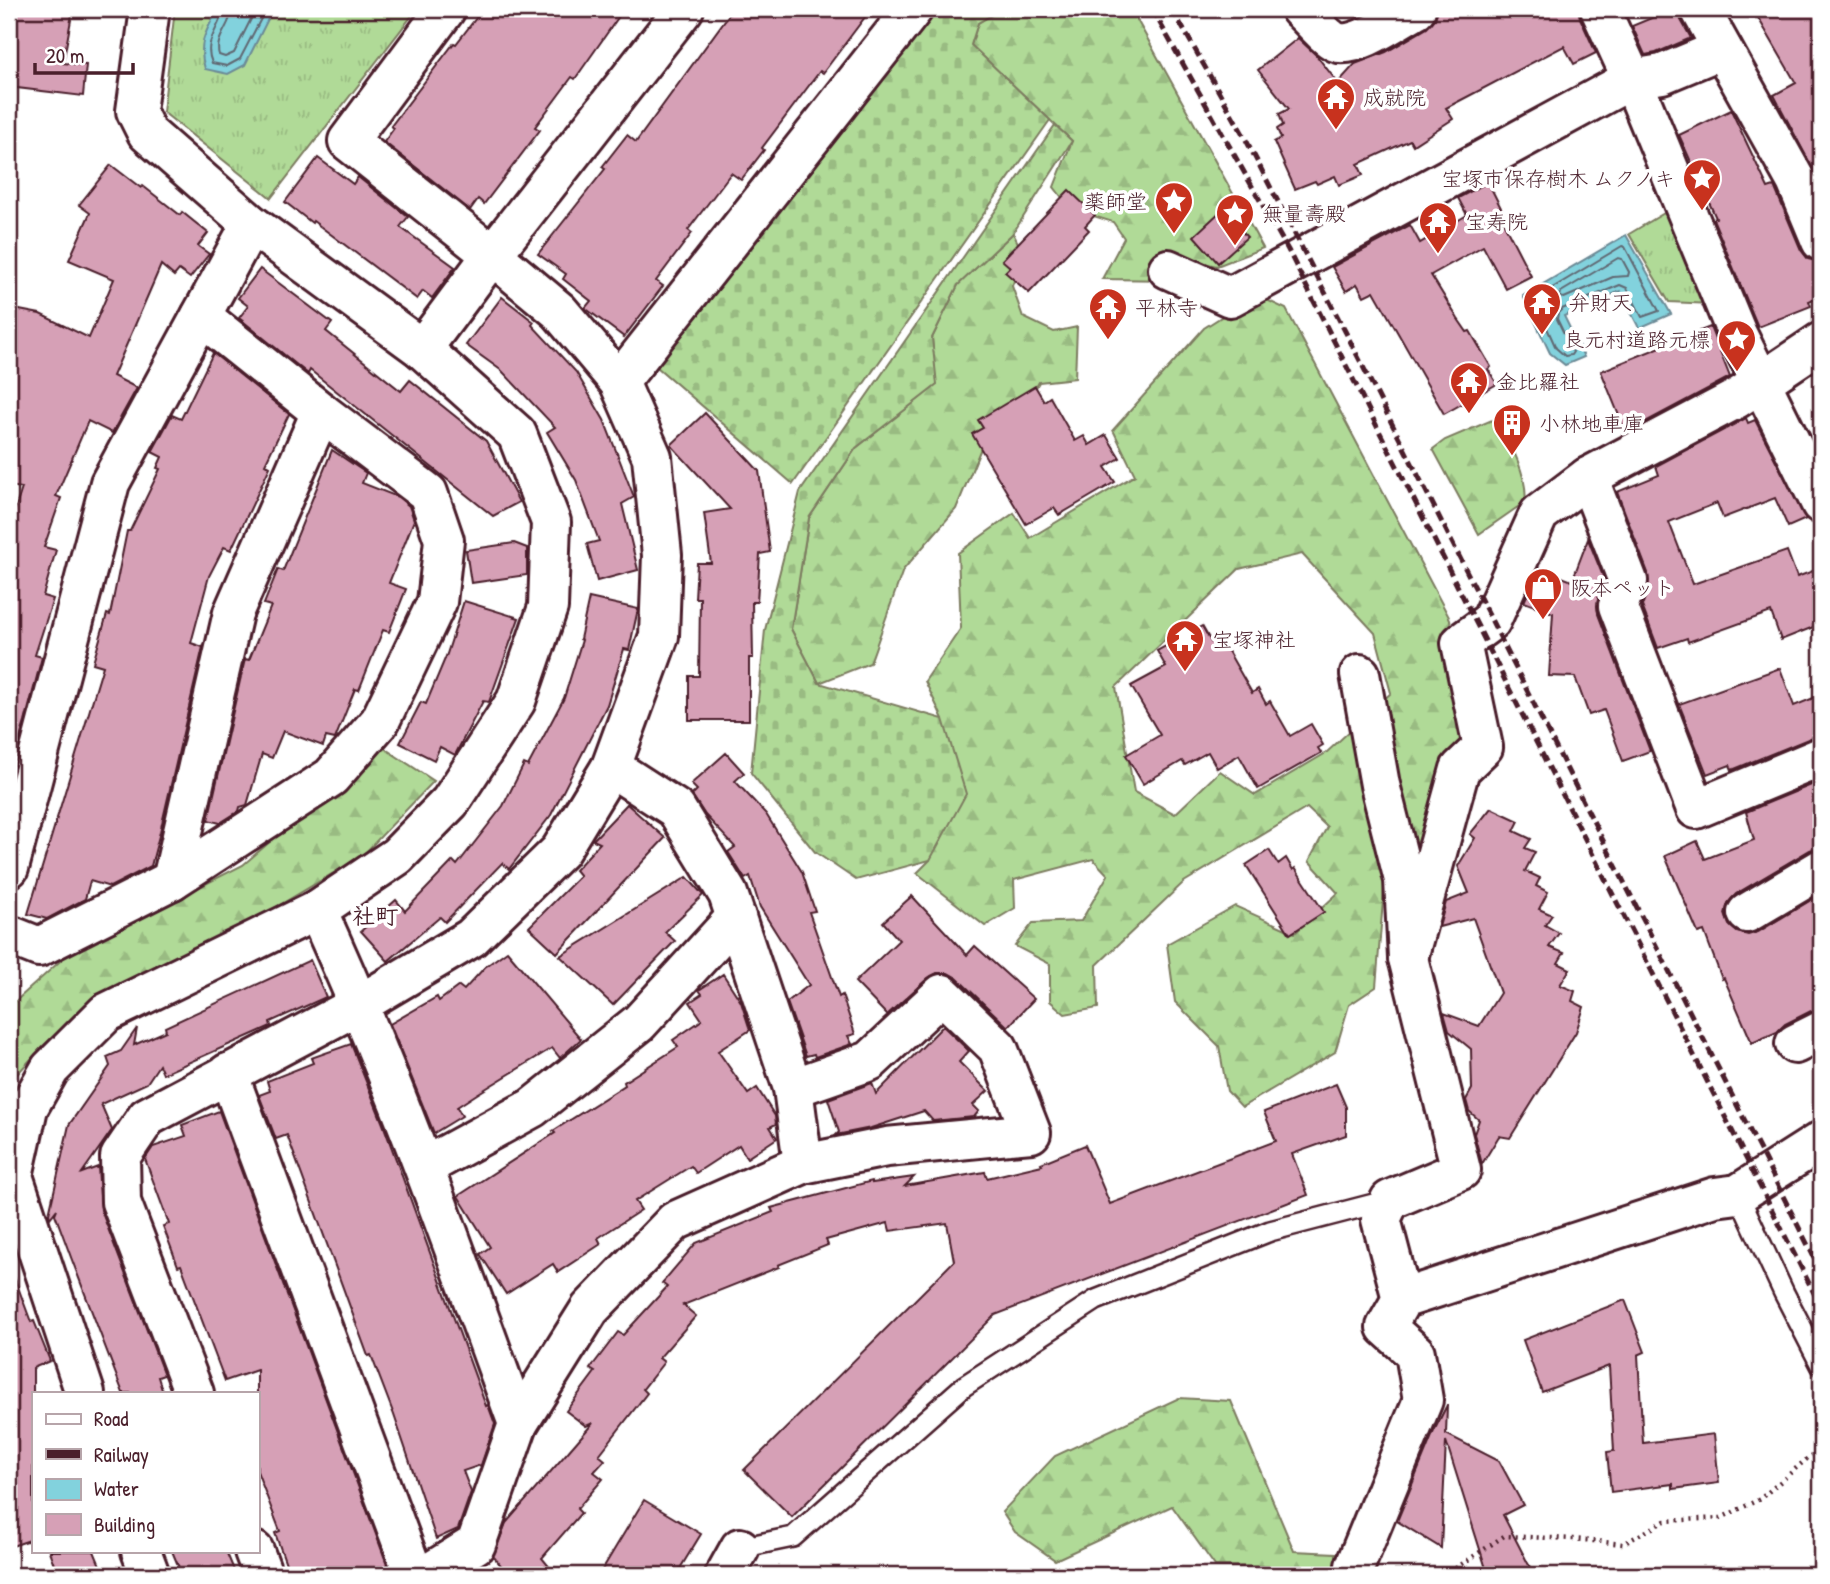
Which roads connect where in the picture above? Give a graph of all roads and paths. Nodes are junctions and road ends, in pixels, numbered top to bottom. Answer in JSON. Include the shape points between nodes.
{"nodes":[{"id":1,"x":150,"y":9,"type":"edge"},
{"id":2,"x":446,"y":9,"type":"edge"},
{"id":3,"x":684,"y":9,"type":"edge"},
{"id":4,"x":913,"y":9,"type":"edge"},
{"id":5,"x":1300,"y":9,"type":"edge"},
{"id":6,"x":1416,"y":9,"type":"edge"},
{"id":7,"x":1600,"y":9,"type":"edge"},
{"id":8,"x":1700,"y":9,"type":"edge"},
{"id":9,"x":1722,"y":49,"type":"junction"},
{"id":10,"x":1633,"y":79,"type":"junction"},
{"id":11,"x":251,"y":224,"type":"junction"},
{"id":12,"x":1821,"y":241,"type":"edge"},
{"id":13,"x":492,"y":255,"type":"junction"},
{"id":14,"x":1168,"y":269,"type":"dead end"},
{"id":15,"x":201,"y":316,"type":"junction"},
{"id":16,"x":1821,"y":342,"type":"edge"},
{"id":17,"x":422,"y":349,"type":"junction"},
{"id":18,"x":620,"y":382,"type":"junction"},
{"id":19,"x":1760,"y":383,"type":"junction"},
{"id":20,"x":321,"y":412,"type":"junction"},
{"id":21,"x":1588,"y":477,"type":"junction"},
{"id":22,"x":1821,"y":504,"type":"edge"},
{"id":23,"x":1360,"y":674,"type":"dead end"},
{"id":24,"x":1821,"y":757,"type":"edge"},
{"id":25,"x":611,"y":767,"type":"junction"},
{"id":26,"x":9,"y":868,"type":"edge"},
{"id":27,"x":1821,"y":869,"type":"edge"},
{"id":28,"x":172,"y":880,"type":"junction"},
{"id":29,"x":317,"y":910,"type":"junction"},
{"id":30,"x":1746,"y":913,"type":"dead end"},
{"id":31,"x":736,"y":917,"type":"junction"},
{"id":32,"x":9,"y":935,"type":"edge"},
{"id":33,"x":1408,"y":958,"type":"junction"},
{"id":34,"x":360,"y":1004,"type":"junction"},
{"id":35,"x":228,"y":1073,"type":"junction"},
{"id":36,"x":793,"y":1088,"type":"junction"},
{"id":37,"x":1821,"y":1142,"type":"edge"},
{"id":38,"x":803,"y":1164,"type":"junction"},
{"id":39,"x":424,"y":1167,"type":"junction"},
{"id":40,"x":1738,"y":1194,"type":"junction"},
{"id":41,"x":1386,"y":1210,"type":"junction"},
{"id":42,"x":1399,"y":1292,"type":"junction"},
{"id":43,"x":1821,"y":1366,"type":"edge"},
{"id":44,"x":85,"y":1392,"type":"edge"},
{"id":45,"x":194,"y":1392,"type":"edge"},
{"id":46,"x":518,"y":1424,"type":"junction"},
{"id":47,"x":1821,"y":1450,"type":"edge"},
{"id":48,"x":141,"y":1552,"type":"edge"},
{"id":49,"x":254,"y":1552,"type":"edge"},
{"id":50,"x":733,"y":1562,"type":"edge"},
{"id":51,"x":150,"y":1575,"type":"edge"},
{"id":52,"x":263,"y":1575,"type":"edge"},
{"id":53,"x":414,"y":1575,"type":"edge"},
{"id":54,"x":426,"y":1575,"type":"edge"},
{"id":55,"x":1354,"y":1575,"type":"edge"},
{"id":56,"x":1453,"y":1575,"type":"edge"}],
"edges":[{"from":1,"to":11,"type":"street","via":[[136,111],[147,133]]},
{"from":2,"to":13,"type":"street","via":[[348,141]]},
{"from":3,"to":13,"type":"street"},
{"from":4,"to":18,"type":"street"},
{"from":5,"to":6,"type":"street","via":[[1335,42],[1346,44]]},
{"from":7,"to":10,"type":"street"},
{"from":8,"to":9,"type":"street"},
{"from":9,"to":10,"type":"street","via":[[1662,74]]},
{"from":9,"to":12,"type":"street","via":[[1796,181]]},
{"from":10,"to":14,"type":"street","via":[[1230,297]]},
{"from":10,"to":19,"type":"street"},
{"from":11,"to":15,"type":"street"},
{"from":11,"to":17,"type":"street"},
{"from":13,"to":17,"type":"street"},
{"from":13,"to":18,"type":"street","via":[[559,312]]},
{"from":15,"to":20,"type":"street"},
{"from":15,"to":26,"type":"street","via":[[110,483]]},
{"from":16,"to":19,"type":"street"},
{"from":17,"to":29,"type":"street","via":[[517,434],[551,522],[548,607],[516,701],[450,802],[397,856]]},
{"from":18,"to":25,"type":"street","via":[[652,457],[662,555],[659,636]]},
{"from":19,"to":21,"type":"street"},
{"from":19,"to":22,"type":"street"},
{"from":20,"to":28,"type":"street","via":[[233,612]]},
{"from":20,"to":28,"type":"street","via":[[428,492],[444,540],[437,602],[380,721],[331,777]]},
{"from":21,"to":24,"type":"street","via":[[1628,581],[1618,606],[1696,809]]},
{"from":21,"to":33,"type":"street","via":[[1539,514],[1492,621],[1461,643],[1483,747],[1460,769]]},
{"from":23,"to":33,"type":"street","via":[[1380,785],[1404,880]]},
{"from":25,"to":31,"type":"street","via":[[676,809],[728,894]]},
{"from":25,"to":34,"type":"street","via":[[560,851],[471,937]]},
{"from":27,"to":30,"type":"street"},
{"from":28,"to":32,"type":"street","via":[[38,947]]},
{"from":29,"to":34,"type":"street"},
{"from":29,"to":44,"type":"street","via":[[106,1013],[50,1069],[28,1108],[13,1176]]},
{"from":31,"to":36,"type":"street"},
{"from":31,"to":39,"type":"street","via":[[629,1032],[532,1108]]},
{"from":33,"to":41,"type":"street","via":[[1461,1170]]},
{"from":34,"to":35,"type":"street"},
{"from":34,"to":39,"type":"street"},
{"from":35,"to":45,"type":"street","via":[[147,1117],[120,1157],[121,1202]]},
{"from":35,"to":53,"type":"street"},
{"from":36,"to":38,"type":"street"},
{"from":36,"to":38,"type":"street","via":[[870,1061],[942,994],[998,1048],[1031,1133],[887,1147]]},
{"from":37,"to":40,"type":"street"},
{"from":38,"to":46,"type":"street","via":[[675,1220],[590,1309]]},
{"from":39,"to":46,"type":"street"},
{"from":40,"to":42,"type":"street","via":[[1715,1196]]},
{"from":40,"to":43,"type":"lane"},
{"from":41,"to":42,"type":"street"},
{"from":41,"to":50,"type":"lane","via":[[1270,1231],[1096,1300],[964,1386],[793,1537]]},
{"from":42,"to":55,"type":"street","via":[[1386,1326],[1415,1353],[1423,1400]]},
{"from":46,"to":54,"type":"street","via":[[476,1544]]},
{"from":47,"to":56,"type":"path","via":[[1760,1499],[1721,1518],[1665,1521],[1623,1544],[1504,1536],[1455,1568]]},
{"from":48,"to":51,"type":"street"},
{"from":49,"to":52,"type":"street"}]}
